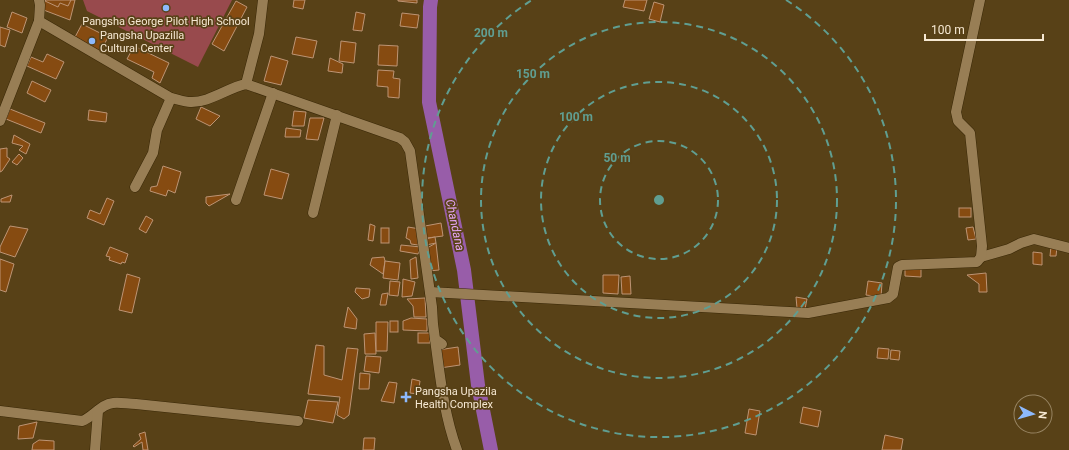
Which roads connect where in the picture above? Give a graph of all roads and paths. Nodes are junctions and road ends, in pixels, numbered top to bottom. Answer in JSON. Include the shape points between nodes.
{"nodes":[{"id":1,"x":39,"y":0,"type":"edge"},
{"id":2,"x":263,"y":0,"type":"edge"},
{"id":3,"x":980,"y":0,"type":"edge"},
{"id":4,"x":39,"y":20,"type":"junction"},
{"id":5,"x":246,"y":84,"type":"junction"},
{"id":6,"x":273,"y":93,"type":"junction"},
{"id":7,"x":171,"y":98,"type":"junction"},
{"id":8,"x":337,"y":116,"type":"junction"},
{"id":9,"x":0,"y":122,"type":"edge"},
{"id":10,"x":135,"y":187,"type":"dead end"},
{"id":11,"x":236,"y":200,"type":"dead end"},
{"id":12,"x":313,"y":213,"type":"dead end"},
{"id":13,"x":1069,"y":248,"type":"edge"},
{"id":14,"x":981,"y":257,"type":"junction"},
{"id":15,"x":434,"y":293,"type":"junction"},
{"id":16,"x":0,"y":411,"type":"edge"},
{"id":17,"x":98,"y":411,"type":"junction"},
{"id":18,"x":298,"y":420,"type":"dead end"},
{"id":19,"x":95,"y":450,"type":"edge"},
{"id":20,"x":457,"y":450,"type":"edge"}],
"edges":[{"from":1,"to":4,"type":"street"},
{"from":2,"to":5,"type":"street","via":[[259,34]]},
{"from":3,"to":14,"type":"street","via":[[956,112],[958,121],[970,133]]},
{"from":4,"to":7,"type":"street"},
{"from":4,"to":9,"type":"street"},
{"from":5,"to":6,"type":"street"},
{"from":5,"to":7,"type":"street","via":[[201,101],[190,102]]},
{"from":6,"to":8,"type":"street"},
{"from":6,"to":11,"type":"street"},
{"from":7,"to":10,"type":"street","via":[[157,130],[153,153]]},
{"from":8,"to":12,"type":"street"},
{"from":8,"to":15,"type":"street","via":[[405,142],[410,152]]},
{"from":13,"to":14,"type":"street","via":[[1034,239]]},
{"from":14,"to":15,"type":"street","via":[[977,262],[902,265],[898,267],[893,294],[888,298],[808,313]]},
{"from":15,"to":20,"type":"street","via":[[440,382]]},
{"from":16,"to":17,"type":"street","via":[[76,421],[88,419]]},
{"from":17,"to":18,"type":"street","via":[[112,403],[136,404]]},
{"from":17,"to":19,"type":"street"}]}
